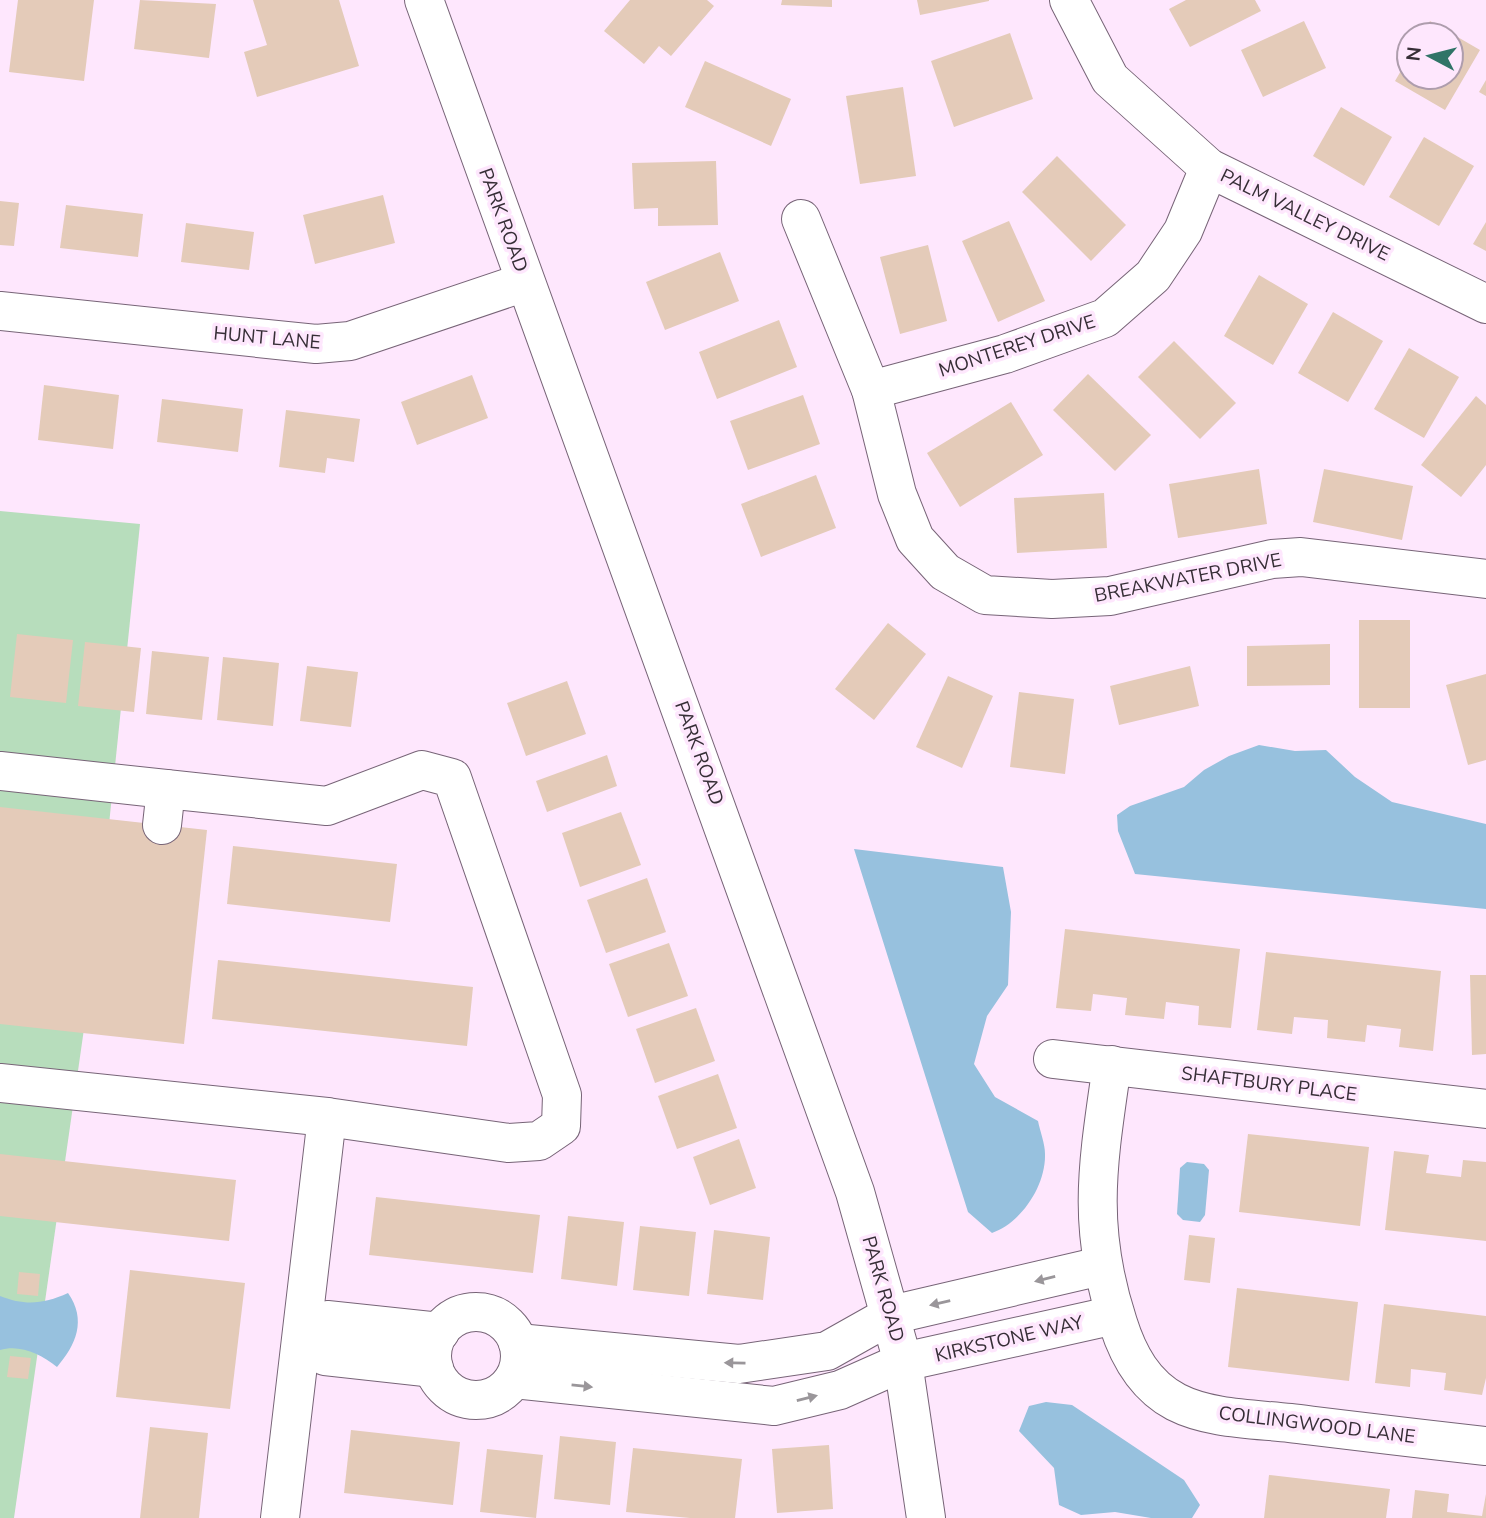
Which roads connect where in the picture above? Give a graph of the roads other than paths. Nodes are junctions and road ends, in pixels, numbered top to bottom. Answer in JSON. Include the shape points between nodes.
{"nodes":[{"id":1,"x":424,"y":0,"type":"edge"},
{"id":2,"x":1069,"y":0,"type":"edge"},
{"id":3,"x":1209,"y":168,"type":"junction"},
{"id":4,"x":801,"y":219,"type":"dead end"},
{"id":5,"x":525,"y":282,"type":"junction"},
{"id":6,"x":1486,"y":304,"type":"edge"},
{"id":7,"x":0,"y":311,"type":"edge"},
{"id":8,"x":871,"y":390,"type":"junction"},
{"id":9,"x":1486,"y":579,"type":"edge"},
{"id":10,"x":0,"y":771,"type":"edge"},
{"id":11,"x":1053,"y":1059,"type":"dead end"},
{"id":12,"x":1112,"y":1065,"type":"junction"},
{"id":13,"x":0,"y":1083,"type":"edge"},
{"id":14,"x":1486,"y":1109,"type":"edge"},
{"id":15,"x":327,"y":1117,"type":"junction"},
{"id":16,"x":1101,"y":1266,"type":"junction"},
{"id":17,"x":989,"y":1292,"type":"junction"},
{"id":18,"x":891,"y":1315,"type":"junction"},
{"id":19,"x":1115,"y":1315,"type":"junction"},
{"id":20,"x":302,"y":1335,"type":"junction"},
{"id":21,"x":1000,"y":1341,"type":"junction"},
{"id":22,"x":437,"y":1350,"type":"junction"},
{"id":23,"x":516,"y":1361,"type":"junction"},
{"id":24,"x":903,"y":1363,"type":"junction"},
{"id":25,"x":1486,"y":1446,"type":"edge"},
{"id":26,"x":280,"y":1518,"type":"edge"},
{"id":27,"x":926,"y":1518,"type":"edge"}],
"edges":[{"from":1,"to":5,"type":"street","name":"PARK ROAD"},
{"from":2,"to":3,"type":"street","name":"PALM VALLEY DRIVE","via":[[1110,79]]},
{"from":3,"to":6,"type":"street","name":"PALM VALLEY DRIVE"},
{"from":3,"to":8,"type":"street","name":"MONTEREY DRIVE","via":[[1183,232],[1153,276],[1105,318],[1005,354]]},
{"from":4,"to":8,"type":"street","name":"BREAKWATER DRIVE"},
{"from":5,"to":7,"type":"street","name":"HUNT LANE","via":[[350,341],[316,344]]},
{"from":5,"to":18,"type":"street","name":"PARK ROAD","via":[[708,776],[832,1127]]},
{"from":8,"to":9,"type":"street","name":"BREAKWATER DRIVE","via":[[897,494],[915,539],[945,572],[985,596],[1110,596],[1272,559],[1301,557]]},
{"from":10,"to":15,"type":"street","via":[[164,807],[327,806],[422,771],[452,778],[562,1095],[562,1126],[539,1141],[508,1143]]},
{"from":11,"to":12,"type":"street","name":"SHAFTBURY PLACE"},
{"from":12,"to":14,"type":"street","name":"SHAFTBURY PLACE"},
{"from":12,"to":16,"type":"street","name":"COLLINGWOOD LANE","via":[[1098,1170],[1096,1226]]},
{"from":13,"to":15,"type":"street"},
{"from":15,"to":20,"type":"street"},
{"from":16,"to":17,"type":"street","one_way":true},
{"from":16,"to":19,"type":"street","name":"COLLINGWOOD LANE"},
{"from":17,"to":18,"type":"street","one_way":true},
{"from":17,"to":21,"type":"street"},
{"from":18,"to":23,"type":"street","one_way":true,"via":[[827,1351],[739,1364]]},
{"from":18,"to":24,"type":"street","name":"PARK ROAD"},
{"from":19,"to":21,"type":"street","name":"KIRKSTONE WAY"},
{"from":19,"to":25,"type":"street","name":"COLLINGWOOD LANE","via":[[1126,1350],[1147,1381],[1176,1402],[1220,1415]]},
{"from":20,"to":22,"type":"street","via":[[327,1320]]},
{"from":20,"to":26,"type":"street"},
{"from":21,"to":24,"type":"street","name":"KIRKSTONE WAY"},
{"from":22,"to":23,"type":"street","via":[[461,1314],[475,1312],[502,1320]]},
{"from":22,"to":23,"type":"street","via":[[440,1381],[463,1398],[492,1397]]},
{"from":23,"to":24,"type":"street","name":"KIRKSTONE WAY","one_way":true,"via":[[774,1406],[840,1390]]},
{"from":24,"to":27,"type":"street","name":"PARK ROAD"}]}
